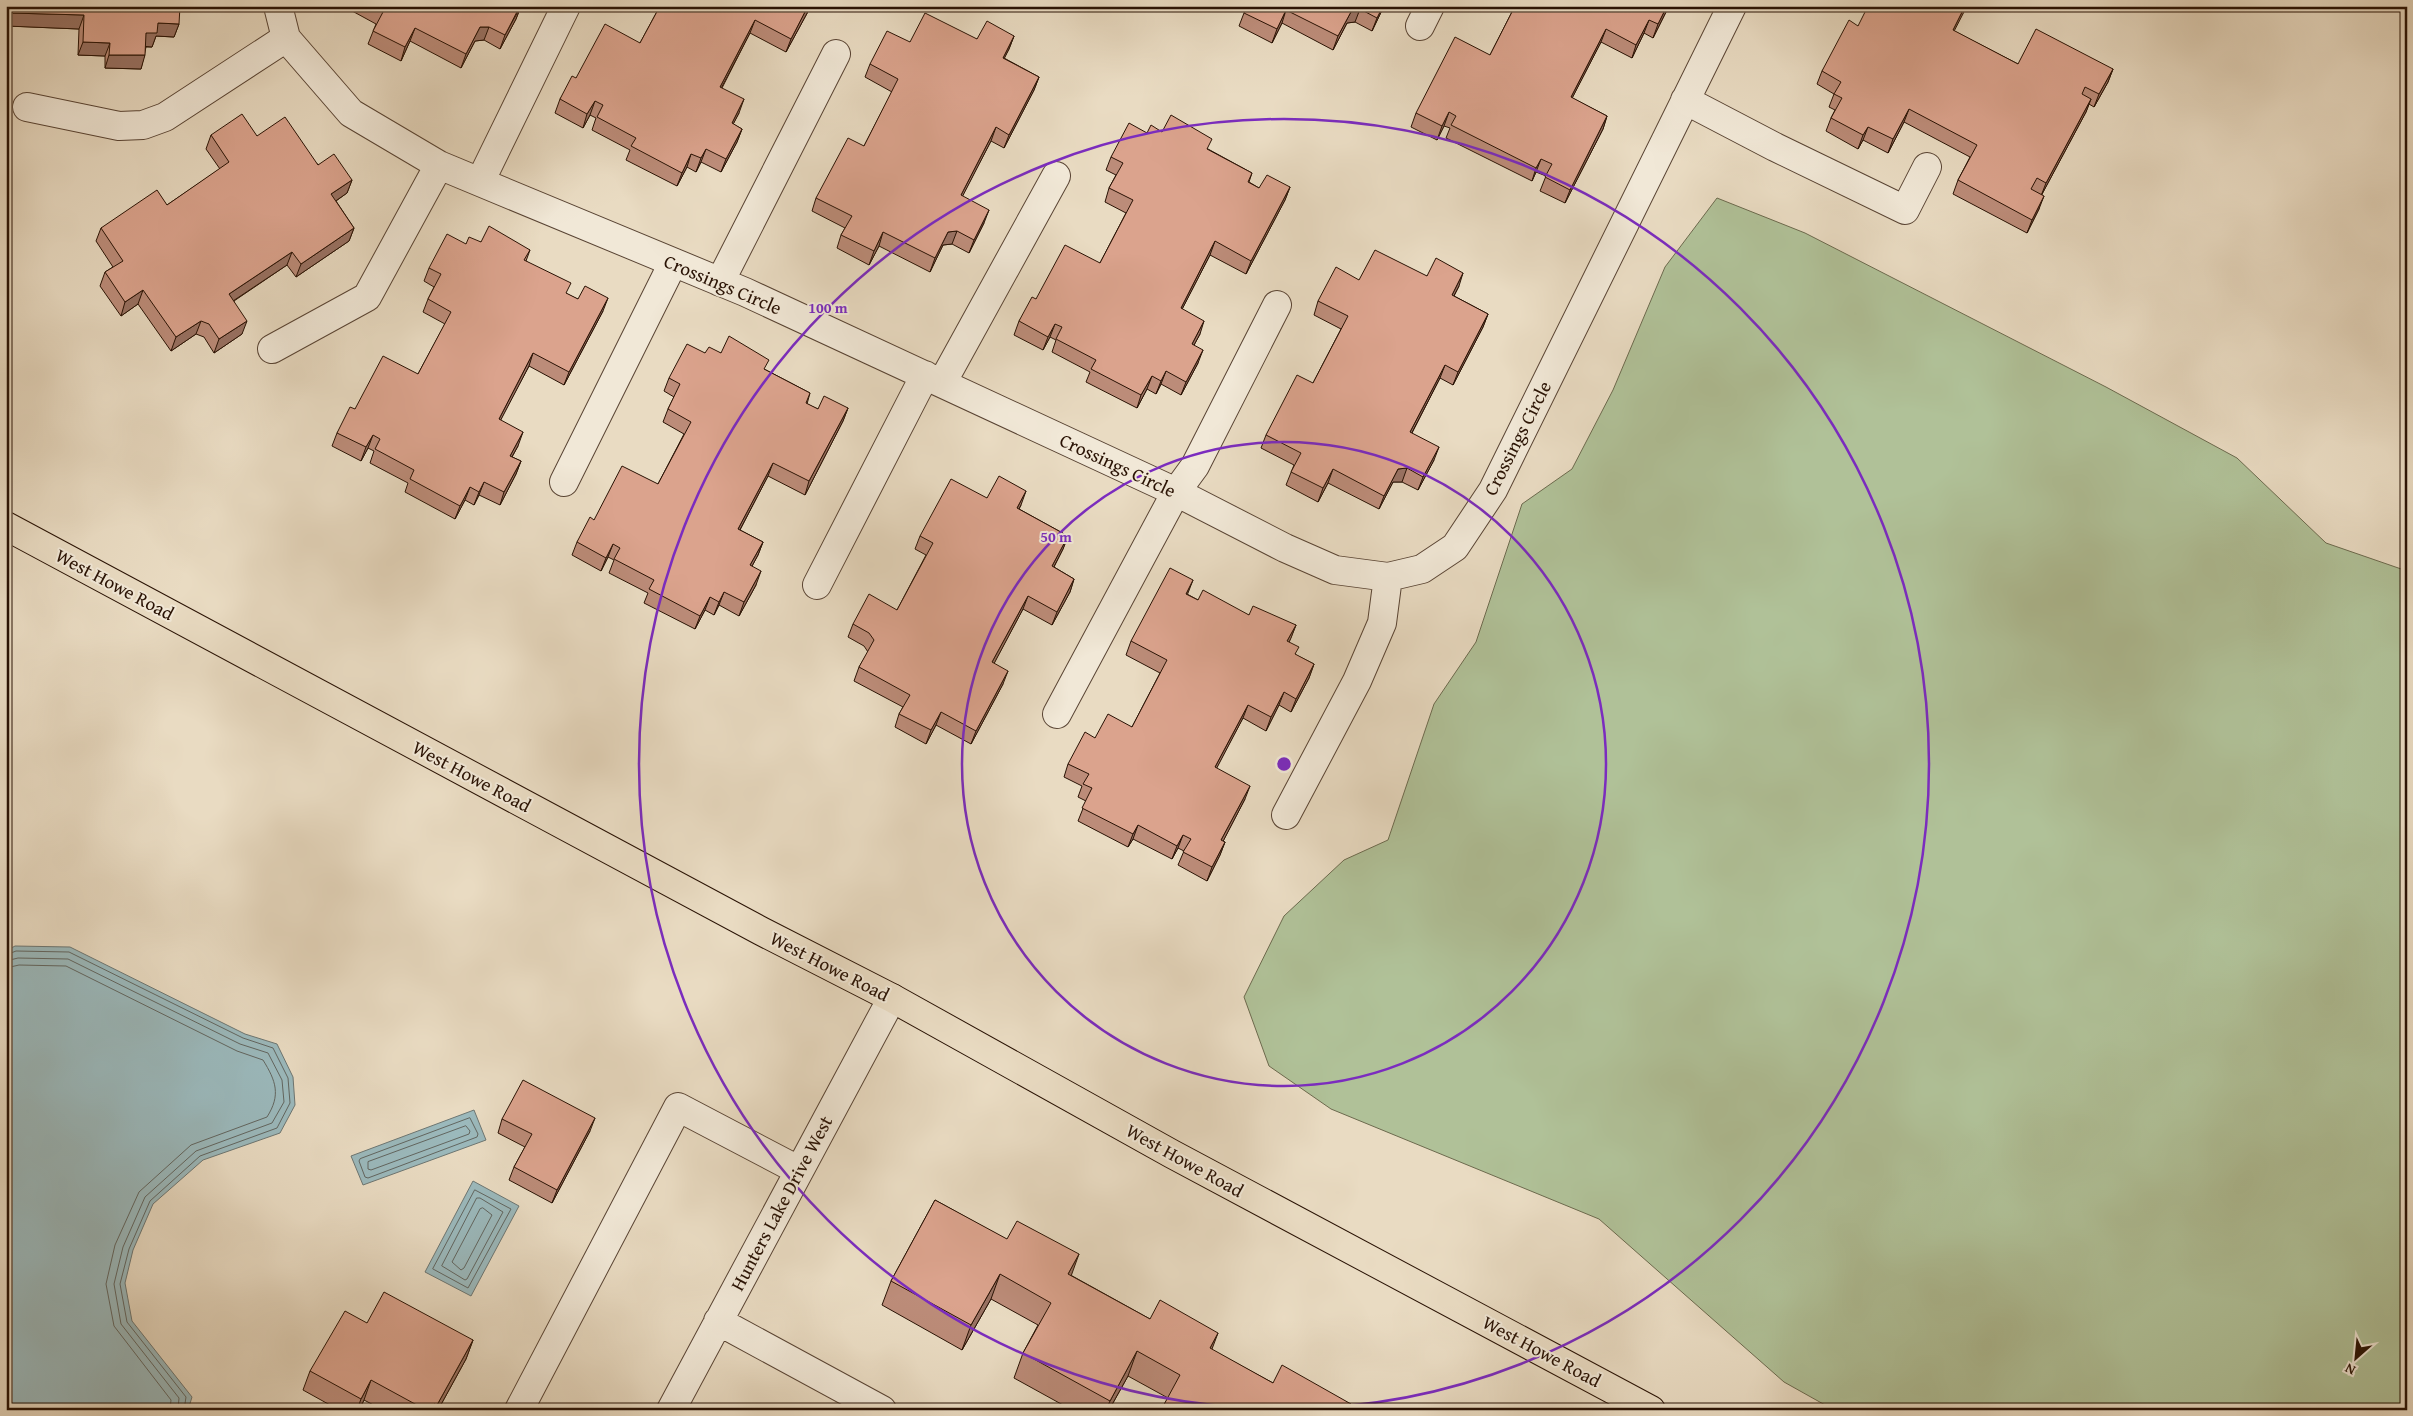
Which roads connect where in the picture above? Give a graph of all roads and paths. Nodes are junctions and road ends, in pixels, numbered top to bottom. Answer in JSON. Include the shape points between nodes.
{"nodes":[{"id":1,"x":278,"y":6,"type":"edge"},
{"id":2,"x":566,"y":6,"type":"edge"},
{"id":3,"x":1732,"y":6,"type":"edge"},
{"id":4,"x":286,"y":38,"type":"junction"},
{"id":5,"x":836,"y":54,"type":"dead end"},
{"id":6,"x":1685,"y":100,"type":"junction"},
{"id":7,"x":27,"y":106,"type":"dead end"},
{"id":8,"x":439,"y":165,"type":"junction"},
{"id":9,"x":1927,"y":168,"type":"dead end"},
{"id":10,"x":1056,"y":176,"type":"dead end"},
{"id":11,"x":480,"y":182,"type":"junction"},
{"id":12,"x":673,"y":263,"type":"junction"},
{"id":13,"x":720,"y":282,"type":"junction"},
{"id":14,"x":1277,"y":305,"type":"dead end"},
{"id":15,"x":272,"y":350,"type":"dead end"},
{"id":16,"x":934,"y":379,"type":"junction"},
{"id":17,"x":564,"y":482,"type":"dead end"},
{"id":18,"x":1176,"y":492,"type":"junction"},
{"id":19,"x":6,"y":526,"type":"edge"},
{"id":20,"x":1388,"y":577,"type":"junction"},
{"id":21,"x":817,"y":585,"type":"dead end"},
{"id":22,"x":1057,"y":714,"type":"dead end"},
{"id":23,"x":1286,"y":815,"type":"dead end"},
{"id":24,"x":892,"y":998,"type":"junction"},
{"id":25,"x":798,"y":1170,"type":"junction"},
{"id":26,"x":718,"y":1321,"type":"junction"},
{"id":27,"x":520,"y":1410,"type":"edge"},
{"id":28,"x":671,"y":1410,"type":"edge"},
{"id":29,"x":882,"y":1410,"type":"edge"},
{"id":30,"x":1651,"y":1410,"type":"edge"}],
"edges":[{"from":1,"to":4,"type":"street","name":"Crossings Circle"},
{"from":2,"to":11,"type":"street"},
{"from":3,"to":6,"type":"street","name":"Crossings Circle"},
{"from":4,"to":7,"type":"street","via":[[165,117],[143,125],[119,126]]},
{"from":4,"to":8,"type":"street","name":"Crossings Circle","via":[[351,113]]},
{"from":5,"to":13,"type":"street"},
{"from":6,"to":9,"type":"street","via":[[1905,210]]},
{"from":6,"to":20,"type":"street","name":"Crossings Circle","via":[[1493,490],[1455,547],[1422,569]]},
{"from":8,"to":11,"type":"street","name":"Crossings Circle"},
{"from":8,"to":15,"type":"street","via":[[367,297]]},
{"from":10,"to":16,"type":"street"},
{"from":11,"to":12,"type":"street","name":"Crossings Circle"},
{"from":12,"to":13,"type":"street","name":"Crossings Circle"},
{"from":12,"to":17,"type":"street"},
{"from":13,"to":16,"type":"street","name":"Crossings Circle"},
{"from":14,"to":18,"type":"street","via":[[1195,466]]},
{"from":16,"to":18,"type":"street","name":"Crossings Circle"},
{"from":16,"to":21,"type":"street"},
{"from":18,"to":20,"type":"street","name":"Crossings Circle","via":[[1335,570]]},
{"from":18,"to":22,"type":"street"},
{"from":19,"to":24,"type":"main road","name":"West Howe Road"},
{"from":20,"to":23,"type":"street","via":[[1382,624],[1357,681]]},
{"from":24,"to":25,"type":"street","name":"Hunters Lake Drive West"},
{"from":24,"to":30,"type":"main road","name":"West Howe Road","via":[[1172,1154]]},
{"from":25,"to":26,"type":"street","name":"Hunters Lake Drive West"},
{"from":25,"to":27,"type":"street","via":[[678,1108]]},
{"from":26,"to":28,"type":"street","name":"Hunters Lake Drive West"},
{"from":26,"to":29,"type":"street"}]}
